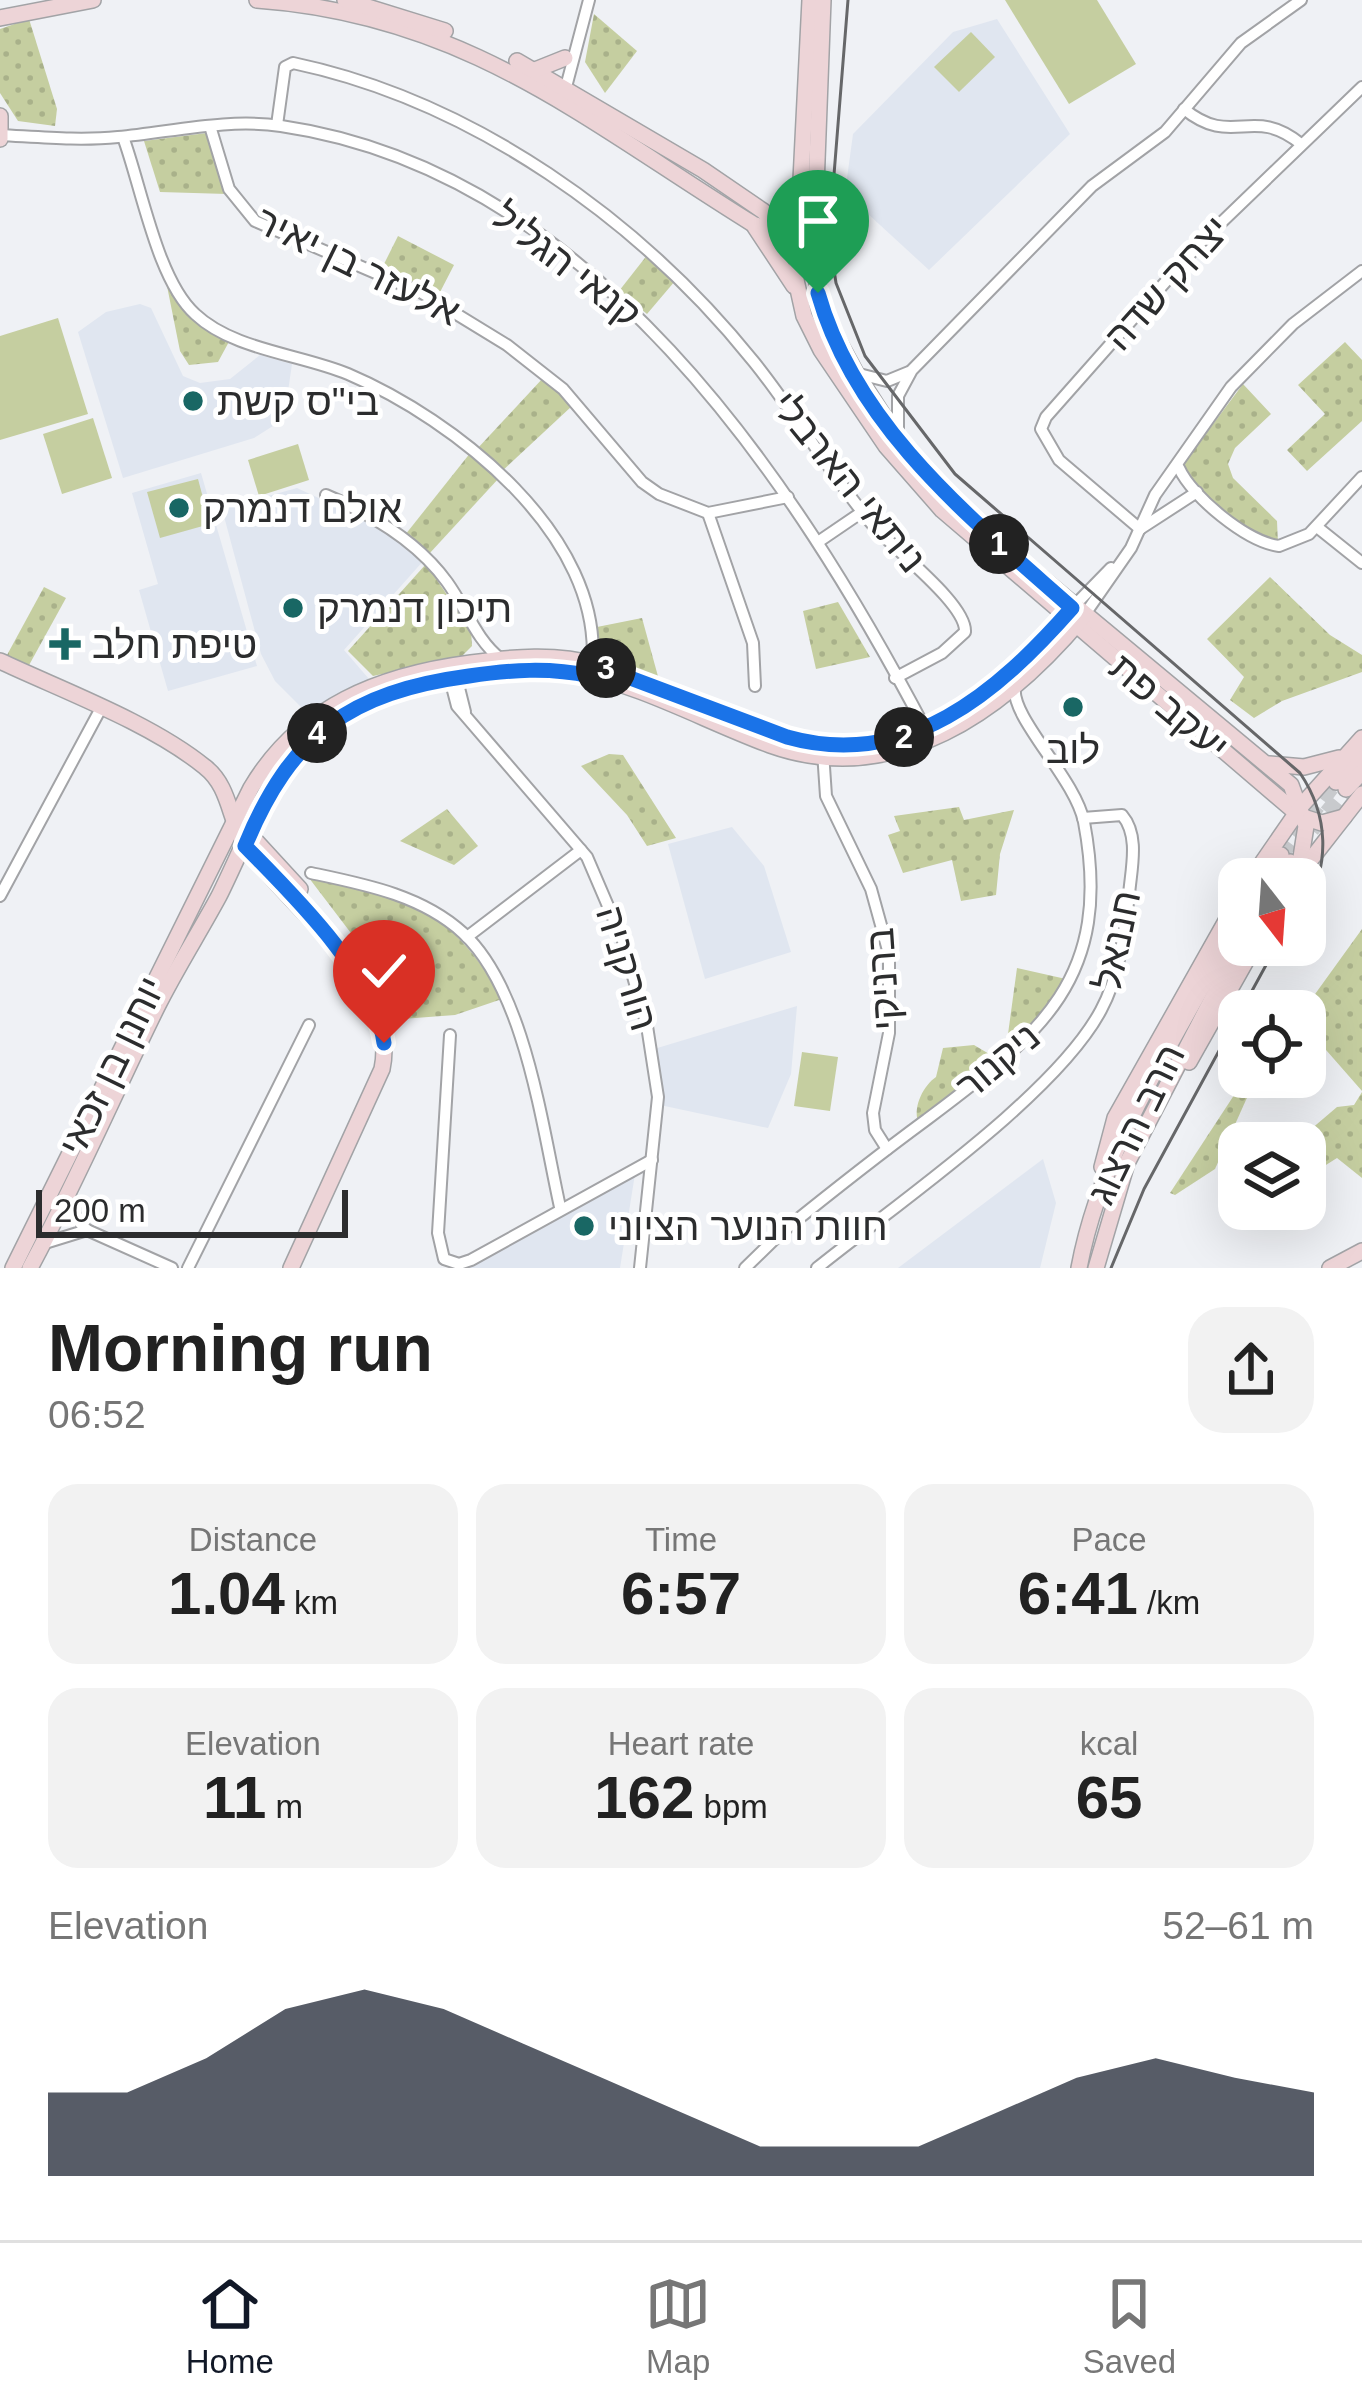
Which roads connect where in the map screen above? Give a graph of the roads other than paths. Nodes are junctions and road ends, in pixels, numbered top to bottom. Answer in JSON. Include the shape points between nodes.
{"nodes":[{"id":1,"x":93,"y":0,"type":"edge"},
{"id":2,"x":257,"y":0,"type":"edge"},
{"id":3,"x":345,"y":0,"type":"edge"},
{"id":4,"x":589,"y":0,"type":"edge"},
{"id":5,"x":810,"y":0,"type":"edge"},
{"id":6,"x":823,"y":0,"type":"edge"},
{"id":7,"x":1301,"y":0,"type":"edge"},
{"id":8,"x":0,"y":18,"type":"edge"},
{"id":9,"x":577,"y":40,"type":"junction"},
{"id":10,"x":565,"y":58,"type":"junction"},
{"id":11,"x":535,"y":70,"type":"junction"},
{"id":12,"x":1362,"y":87,"type":"edge"},
{"id":13,"x":561,"y":88,"type":"junction"},
{"id":14,"x":1184,"y":109,"type":"junction"},
{"id":15,"x":0,"y":116,"type":"edge"},
{"id":16,"x":277,"y":125,"type":"junction"},
{"id":17,"x":210,"y":126,"type":"junction"},
{"id":18,"x":0,"y":136,"type":"edge"},
{"id":19,"x":123,"y":137,"type":"junction"},
{"id":20,"x":1301,"y":144,"type":"junction"},
{"id":21,"x":800,"y":195,"type":"junction"},
{"id":22,"x":815,"y":205,"type":"junction"},
{"id":23,"x":754,"y":215,"type":"junction"},
{"id":24,"x":791,"y":231,"type":"junction"},
{"id":25,"x":796,"y":248,"type":"junction"},
{"id":26,"x":1362,"y":271,"type":"edge"},
{"id":27,"x":815,"y":280,"type":"junction"},
{"id":28,"x":797,"y":294,"type":"junction"},
{"id":29,"x":912,"y":370,"type":"junction"},
{"id":30,"x":856,"y":373,"type":"junction"},
{"id":31,"x":899,"y":440,"type":"junction"},
{"id":32,"x":1179,"y":468,"type":"junction"},
{"id":33,"x":1362,"y":477,"type":"edge"},
{"id":34,"x":1165,"y":483,"type":"junction"},
{"id":35,"x":1198,"y":492,"type":"junction"},
{"id":36,"x":326,"y":495,"type":"dead end"},
{"id":37,"x":788,"y":496,"type":"junction"},
{"id":38,"x":1181,"y":501,"type":"junction"},
{"id":39,"x":862,"y":512,"type":"junction"},
{"id":40,"x":708,"y":513,"type":"junction"},
{"id":41,"x":1317,"y":526,"type":"junction"},
{"id":42,"x":1140,"y":529,"type":"junction"},
{"id":43,"x":818,"y":542,"type":"junction"},
{"id":44,"x":1362,"y":563,"type":"edge"},
{"id":45,"x":1037,"y":595,"type":"junction"},
{"id":46,"x":1073,"y":618,"type":"junction"},
{"id":47,"x":480,"y":638,"type":"junction"},
{"id":48,"x":1047,"y":647,"type":"junction"},
{"id":49,"x":1098,"y":648,"type":"junction"},
{"id":50,"x":501,"y":659,"type":"junction"},
{"id":51,"x":0,"y":662,"type":"edge"},
{"id":52,"x":591,"y":670,"type":"junction"},
{"id":53,"x":456,"y":671,"type":"junction"},
{"id":54,"x":896,"y":678,"type":"junction"},
{"id":55,"x":755,"y":686,"type":"dead end"},
{"id":56,"x":1016,"y":687,"type":"junction"},
{"id":57,"x":992,"y":706,"type":"junction"},
{"id":58,"x":100,"y":710,"type":"junction"},
{"id":59,"x":1019,"y":713,"type":"junction"},
{"id":60,"x":928,"y":735,"type":"junction"},
{"id":61,"x":1362,"y":738,"type":"edge"},
{"id":62,"x":822,"y":752,"type":"junction"},
{"id":63,"x":1354,"y":754,"type":"edge"},
{"id":64,"x":1257,"y":761,"type":"junction"},
{"id":65,"x":1362,"y":772,"type":"edge"},
{"id":66,"x":1257,"y":780,"type":"junction"},
{"id":67,"x":220,"y":784,"type":"junction"},
{"id":68,"x":251,"y":788,"type":"junction"},
{"id":69,"x":1348,"y":788,"type":"edge"},
{"id":70,"x":1301,"y":812,"type":"junction"},
{"id":71,"x":1344,"y":817,"type":"junction"},
{"id":72,"x":1083,"y":818,"type":"junction"},
{"id":73,"x":244,"y":834,"type":"junction"},
{"id":74,"x":581,"y":850,"type":"junction"},
{"id":75,"x":1287,"y":858,"type":"edge"},
{"id":76,"x":1289,"y":858,"type":"edge"},
{"id":77,"x":1289,"y":858,"type":"edge"},
{"id":78,"x":1293,"y":858,"type":"edge"},
{"id":79,"x":270,"y":871,"type":"junction"},
{"id":80,"x":310,"y":873,"type":"dead end"},
{"id":81,"x":229,"y":876,"type":"junction"},
{"id":82,"x":0,"y":896,"type":"edge"},
{"id":83,"x":1218,"y":935,"type":"edge"},
{"id":84,"x":467,"y":937,"type":"junction"},
{"id":85,"x":1218,"y":960,"type":"edge"},
{"id":86,"x":1229,"y":966,"type":"edge"},
{"id":87,"x":1244,"y":966,"type":"edge"},
{"id":88,"x":309,"y":1025,"type":"dead end"},
{"id":89,"x":450,"y":1036,"type":"dead end"},
{"id":90,"x":887,"y":1149,"type":"junction"},
{"id":91,"x":652,"y":1160,"type":"junction"},
{"id":92,"x":1127,"y":1163,"type":"junction"},
{"id":93,"x":69,"y":1194,"type":"junction"},
{"id":94,"x":1096,"y":1201,"type":"junction"},
{"id":95,"x":560,"y":1207,"type":"junction"},
{"id":96,"x":87,"y":1229,"type":"junction"},
{"id":97,"x":43,"y":1244,"type":"junction"},
{"id":98,"x":1362,"y":1250,"type":"edge"},
{"id":99,"x":13,"y":1268,"type":"edge"},
{"id":100,"x":30,"y":1268,"type":"edge"},
{"id":101,"x":172,"y":1268,"type":"edge"},
{"id":102,"x":188,"y":1268,"type":"edge"},
{"id":103,"x":295,"y":1268,"type":"edge"},
{"id":104,"x":640,"y":1268,"type":"edge"},
{"id":105,"x":746,"y":1268,"type":"edge"},
{"id":106,"x":817,"y":1268,"type":"edge"},
{"id":107,"x":1079,"y":1268,"type":"edge"},
{"id":108,"x":1096,"y":1268,"type":"edge"},
{"id":109,"x":1330,"y":1268,"type":"edge"}],
"edges":[{"from":1,"to":8,"type":"main road"},
{"from":2,"to":13,"type":"main road","name":"יעקב פת","via":[[415,31]]},
{"from":3,"to":11,"type":"main road","name":"יעקב פת","via":[[415,19]]},
{"from":4,"to":9,"type":"street"},
{"from":5,"to":21,"type":"main road"},
{"from":6,"to":22,"type":"main road","name":"יעקב פת"},
{"from":7,"to":14,"type":"street","via":[[1241,43]]},
{"from":9,"to":10,"type":"street"},
{"from":9,"to":13,"type":"street"},
{"from":10,"to":11,"type":"main road"},
{"from":10,"to":13,"type":"street"},
{"from":11,"to":13,"type":"main road","name":"יעקב פת"},
{"from":12,"to":20,"type":"street","name":"יצחק שדה"},
{"from":13,"to":23,"type":"main road","name":"יעקב פת"},
{"from":14,"to":20,"type":"street","via":[[1213,129],[1271,125]]},
{"from":14,"to":29,"type":"street","via":[[1152,144],[1082,195]]},
{"from":15,"to":18,"type":"main road"},
{"from":16,"to":17,"type":"street","name":"קנאי הגליל"},
{"from":16,"to":37,"type":"street","name":"קנאי הגליל","via":[[414,163],[550,246],[660,338]]},
{"from":16,"to":39,"type":"street","name":"ניתאי הארבלי","via":[[280,78],[293,63],[435,114],[571,190],[647,249],[727,330]]},
{"from":17,"to":19,"type":"street","name":"קנאי הגליל"},
{"from":17,"to":40,"type":"street","name":"אלעזר בן יאיר","via":[[229,189],[255,221],[472,322],[562,389],[642,482]]},
{"from":18,"to":19,"type":"street","name":"קנאי הגליל"},
{"from":19,"to":52,"type":"street","via":[[184,303],[209,326],[334,369],[453,430],[523,498],[580,592]]},
{"from":20,"to":42,"type":"street","name":"יצחק שדה","via":[[1199,244],[1046,417],[1041,429],[1059,460]]},
{"from":21,"to":23,"type":"main road"},
{"from":21,"to":24,"type":"main road"},
{"from":22,"to":24,"type":"main road"},
{"from":22,"to":27,"type":"main road","name":"יעקב פת"},
{"from":23,"to":24,"type":"main road","name":"יעקב פת"},
{"from":23,"to":28,"type":"main road"},
{"from":24,"to":25,"type":"main road","name":"יעקב פת"},
{"from":25,"to":27,"type":"main road","name":"יעקב פת"},
{"from":25,"to":28,"type":"main road","name":"יעקב פת"},
{"from":26,"to":32,"type":"street","via":[[1238,379]]},
{"from":27,"to":30,"type":"main road","name":"יעקב פת"},
{"from":28,"to":45,"type":"main road","name":"יעקב פת","via":[[815,340],[886,446],[942,510]]},
{"from":29,"to":30,"type":"street","via":[[887,381]]},
{"from":29,"to":31,"type":"street","via":[[898,396]]},
{"from":30,"to":31,"type":"main road","name":"יעקב פת"},
{"from":31,"to":46,"type":"main road","name":"יעקב פת","via":[[954,506]]},
{"from":32,"to":34,"type":"street"},
{"from":32,"to":35,"type":"street"},
{"from":33,"to":41,"type":"street"},
{"from":34,"to":38,"type":"street","via":[[1179,486]]},
{"from":34,"to":42,"type":"street"},
{"from":35,"to":38,"type":"street"},
{"from":35,"to":41,"type":"street","via":[[1270,545],[1299,542]]},
{"from":36,"to":47,"type":"street","via":[[421,553]]},
{"from":37,"to":40,"type":"street"},
{"from":37,"to":43,"type":"street","name":"קנאי הגליל"},
{"from":38,"to":42,"type":"street"},
{"from":39,"to":43,"type":"street"},
{"from":39,"to":54,"type":"street","name":"ניתאי הארבלי","via":[[966,622],[942,653]]},
{"from":40,"to":55,"type":"street","via":[[753,643]]},
{"from":41,"to":44,"type":"street"},
{"from":42,"to":46,"type":"street"},
{"from":43,"to":54,"type":"street","name":"קנאי הגליל"},
{"from":45,"to":46,"type":"main road","name":"יעקב פת"},
{"from":45,"to":48,"type":"main road"},
{"from":46,"to":48,"type":"main road"},
{"from":46,"to":49,"type":"main road","name":"יעקב פת"},
{"from":46,"to":64,"type":"main road","name":"יעקב פת"},
{"from":47,"to":50,"type":"street"},
{"from":47,"to":53,"type":"street"},
{"from":48,"to":49,"type":"main road"},
{"from":48,"to":56,"type":"main road"},
{"from":48,"to":60,"type":"main road"},
{"from":49,"to":66,"type":"main road","name":"יעקב פת"},
{"from":50,"to":52,"type":"main road","via":[[553,657]]},
{"from":50,"to":53,"type":"main road"},
{"from":51,"to":58,"type":"main road"},
{"from":52,"to":53,"type":"main road"},
{"from":52,"to":62,"type":"main road"},
{"from":53,"to":68,"type":"main road","via":[[389,677],[320,712]]},
{"from":53,"to":73,"type":"main road","via":[[393,689],[327,724],[288,765]]},
{"from":53,"to":74,"type":"street","name":"הורקניה","via":[[454,701]]},
{"from":54,"to":60,"type":"street","name":"קנאי הגליל"},
{"from":56,"to":57,"type":"main road"},
{"from":56,"to":59,"type":"street"},
{"from":57,"to":59,"type":"street"},
{"from":57,"to":60,"type":"main road"},
{"from":58,"to":67,"type":"main road","via":[[194,758]]},
{"from":58,"to":82,"type":"street"},
{"from":59,"to":72,"type":"street","name":"ניקנור","via":[[1052,755]]},
{"from":60,"to":62,"type":"main road"},
{"from":61,"to":63,"type":"main road"},
{"from":62,"to":90,"type":"street","name":"ברניקי","via":[[826,796],[871,889],[889,954],[889,1033],[873,1113]]},
{"from":63,"to":64,"type":"main road","via":[[1304,767]]},
{"from":63,"to":69,"type":"main road"},
{"from":63,"to":70,"type":"main road"},
{"from":64,"to":70,"type":"main road","name":"יעקב פת","via":[[1287,781]]},
{"from":65,"to":69,"type":"main road"},
{"from":66,"to":70,"type":"main road","name":"יעקב פת"},
{"from":66,"to":75,"type":"main road","via":[[1276,808]]},
{"from":67,"to":68,"type":"main road","via":[[233,793]]},
{"from":67,"to":73,"type":"main road"},
{"from":68,"to":73,"type":"main road"},
{"from":69,"to":71,"type":"main road"},
{"from":70,"to":71,"type":"main road","via":[[1322,823]]},
{"from":70,"to":76,"type":"main road"},
{"from":70,"to":77,"type":"main road"},
{"from":71,"to":78,"type":"main road"},
{"from":72,"to":90,"type":"street","name":"ניקנור","via":[[1088,909],[1065,992],[1028,1042]]},
{"from":72,"to":106,"type":"street","name":"חננאל","via":[[1122,815],[1132,835],[1123,940],[1101,1010],[1031,1091]]},
{"from":73,"to":79,"type":"main road"},
{"from":73,"to":81,"type":"main road","name":"יוחנן בן זכאי"},
{"from":73,"to":99,"type":"main road","name":"יוחנן בן זכאי","via":[[214,864],[143,997]]},
{"from":73,"to":103,"type":"main road","via":[[358,966],[392,1037],[386,1081]]},
{"from":74,"to":84,"type":"street"},
{"from":74,"to":91,"type":"street","name":"הורקניה","via":[[610,903],[647,1026],[658,1097]]},
{"from":79,"to":81,"type":"main road"},
{"from":79,"to":103,"type":"main road","via":[[362,985],[384,1049]]},
{"from":80,"to":84,"type":"street","via":[[402,896]]},
{"from":81,"to":93,"type":"main road","name":"יוחנן בן זכאי"},
{"from":83,"to":94,"type":"main road","via":[[1115,1118]]},
{"from":84,"to":95,"type":"street","via":[[489,964],[522,1048]]},
{"from":85,"to":94,"type":"main road","name":"הרב הרצוג"},
{"from":86,"to":92,"type":"main road","name":"הרב הרצוג"},
{"from":87,"to":92,"type":"main road"},
{"from":88,"to":102,"type":"street"},
{"from":89,"to":95,"type":"street","via":[[440,1255],[453,1264],[471,1260]]},
{"from":90,"to":105,"type":"street","name":"ניקנור"},
{"from":91,"to":95,"type":"street"},
{"from":91,"to":104,"type":"street","name":"הורקניה"},
{"from":92,"to":108,"type":"main road","name":"הרב הרצוג"},
{"from":93,"to":96,"type":"street"},
{"from":93,"to":97,"type":"main road","name":"יוחנן בן זכאי"},
{"from":94,"to":107,"type":"main road","name":"הרב הרצוג"},
{"from":96,"to":97,"type":"street"},
{"from":96,"to":101,"type":"street"},
{"from":97,"to":100,"type":"main road","name":"יוחנן בן זכאי"},
{"from":98,"to":109,"type":"main road"}]}
